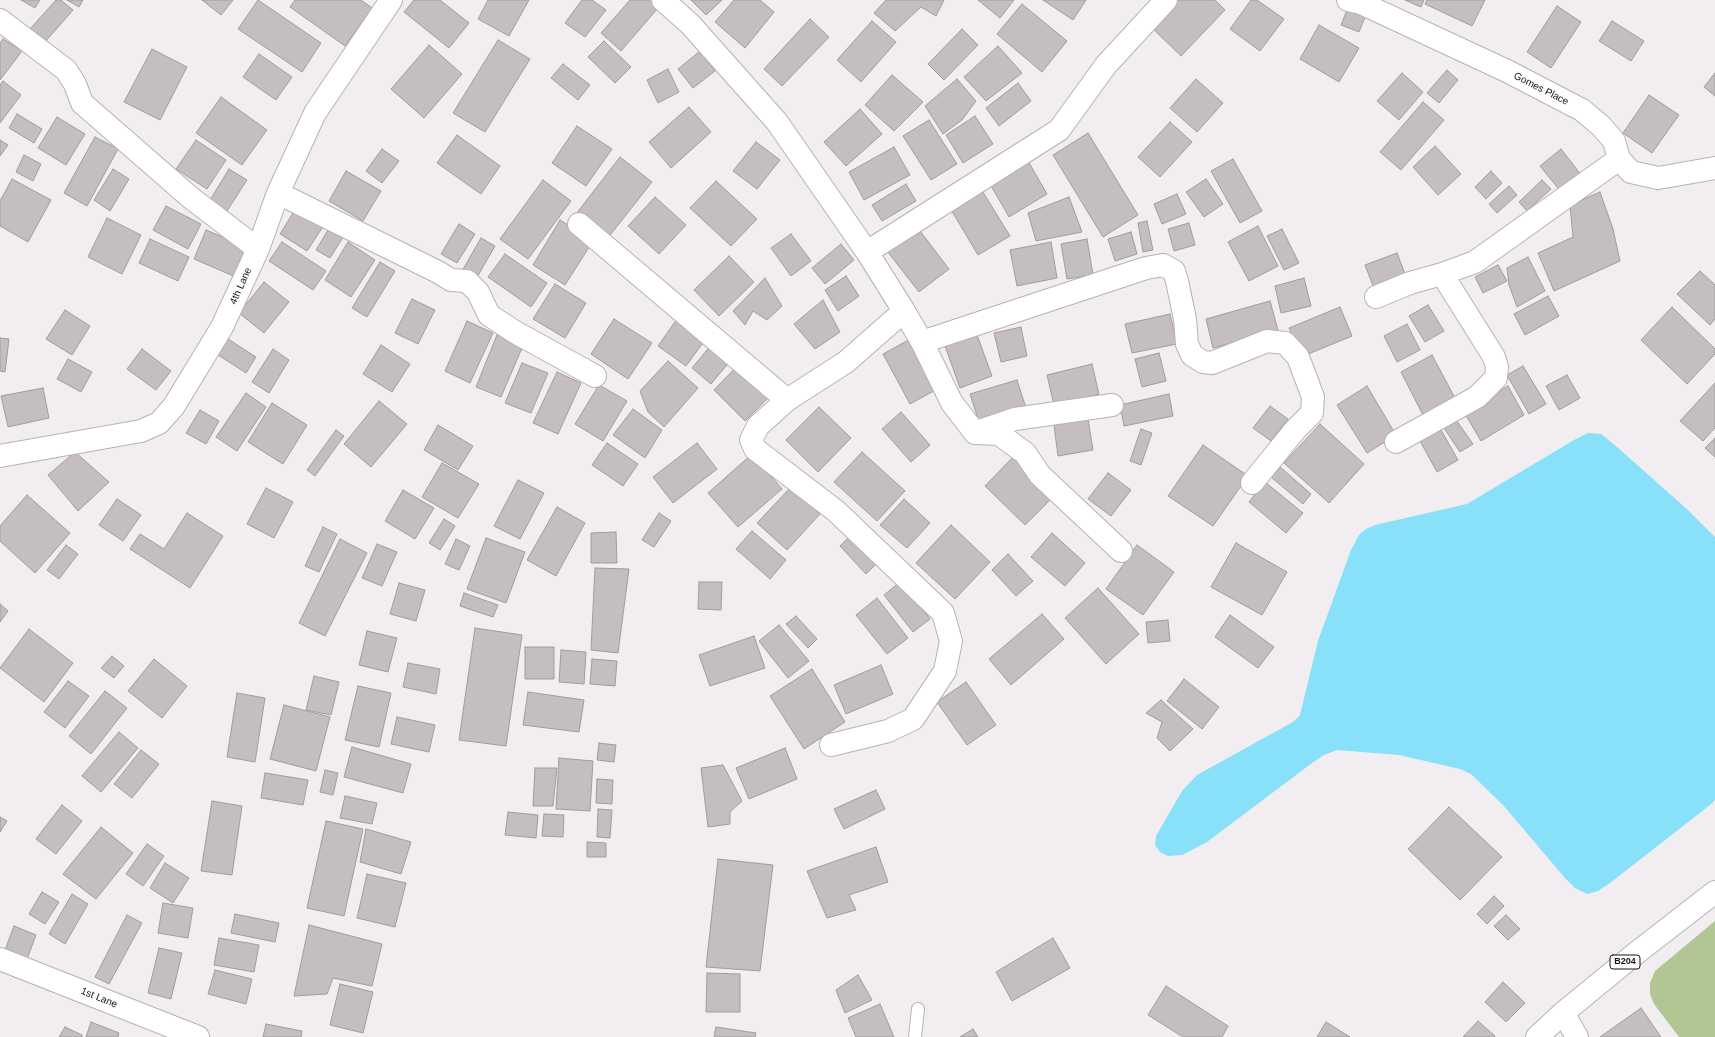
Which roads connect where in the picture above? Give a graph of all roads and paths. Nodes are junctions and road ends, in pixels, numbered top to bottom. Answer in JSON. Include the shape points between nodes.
{"nodes":[{"id":1,"x":391,"y":0,"type":"edge"},
{"id":2,"x":663,"y":0,"type":"edge"},
{"id":3,"x":1166,"y":0,"type":"edge"},
{"id":4,"x":1348,"y":0,"type":"edge"},
{"id":5,"x":0,"y":20,"type":"edge"},
{"id":6,"x":1619,"y":159,"type":"junction"},
{"id":7,"x":1715,"y":168,"type":"edge"},
{"id":8,"x":278,"y":193,"type":"junction"},
{"id":9,"x":579,"y":224,"type":"dead end"},
{"id":10,"x":258,"y":249,"type":"junction"},
{"id":11,"x":867,"y":252,"type":"junction"},
{"id":12,"x":1442,"y":274,"type":"junction"},
{"id":13,"x":1376,"y":297,"type":"dead end"},
{"id":14,"x":904,"y":311,"type":"junction"},
{"id":15,"x":922,"y":342,"type":"junction"},
{"id":16,"x":595,"y":376,"type":"dead end"},
{"id":17,"x":787,"y":400,"type":"junction"},
{"id":18,"x":1112,"y":405,"type":"dead end"},
{"id":19,"x":975,"y":433,"type":"junction"},
{"id":20,"x":1396,"y":442,"type":"dead end"},
{"id":21,"x":0,"y":456,"type":"edge"},
{"id":22,"x":1252,"y":483,"type":"dead end"},
{"id":23,"x":1121,"y":551,"type":"dead end"},
{"id":24,"x":831,"y":745,"type":"dead end"},
{"id":25,"x":1715,"y":892,"type":"edge"},
{"id":26,"x":0,"y":959,"type":"edge"},
{"id":27,"x":918,"y":1009,"type":"dead end"},
{"id":28,"x":1563,"y":1013,"type":"junction"},
{"id":29,"x":198,"y":1037,"type":"edge"},
{"id":30,"x":915,"y":1037,"type":"edge"},
{"id":31,"x":1538,"y":1037,"type":"edge"},
{"id":32,"x":1577,"y":1037,"type":"edge"}],
"edges":[{"from":1,"to":8,"type":"street","name":"4th Lane","via":[[315,113]]},
{"from":2,"to":11,"type":"street","via":[[690,24],[778,122]]},
{"from":3,"to":11,"type":"street","via":[[1106,65],[1059,130]]},
{"from":4,"to":6,"type":"street","name":"Gomes Place","via":[[1361,3],[1507,71],[1582,110],[1614,141]]},
{"from":5,"to":10,"type":"street","via":[[66,70],[82,102],[191,198]]},
{"from":6,"to":7,"type":"street","name":"Gomes Place","via":[[1631,172],[1658,178]]},
{"from":6,"to":12,"type":"street","via":[[1475,262]]},
{"from":8,"to":10,"type":"street","name":"4th Lane"},
{"from":8,"to":16,"type":"street","via":[[451,280],[466,281],[478,292],[489,315]]},
{"from":9,"to":17,"type":"street"},
{"from":10,"to":21,"type":"street","name":"4th Lane","via":[[222,327],[174,406],[159,423],[141,431]]},
{"from":11,"to":14,"type":"street"},
{"from":12,"to":13,"type":"street","via":[[1410,283]]},
{"from":12,"to":20,"type":"street","via":[[1494,357],[1496,378],[1477,397]]},
{"from":14,"to":15,"type":"street"},
{"from":14,"to":17,"type":"street","via":[[846,362]]},
{"from":15,"to":19,"type":"street","via":[[952,403]]},
{"from":15,"to":22,"type":"street","via":[[1146,268],[1163,265],[1174,271],[1177,280],[1187,344],[1192,355],[1203,362],[1212,363],[1267,341],[1285,343],[1298,358],[1313,397],[1312,413]]},
{"from":17,"to":24,"type":"street","via":[[758,426],[751,440],[756,449],[836,511],[943,612],[951,641],[945,671],[913,719],[888,731]]},
{"from":18,"to":19,"type":"street","via":[[1015,419]]},
{"from":19,"to":23,"type":"street","via":[[999,434],[1025,453],[1040,475]]},
{"from":25,"to":28,"type":"street","number":"B204"},
{"from":26,"to":29,"type":"street","name":"1st Lane"},
{"from":27,"to":30,"type":"lane"},
{"from":28,"to":31,"type":"street","number":"B204"},
{"from":28,"to":32,"type":"street"}]}
